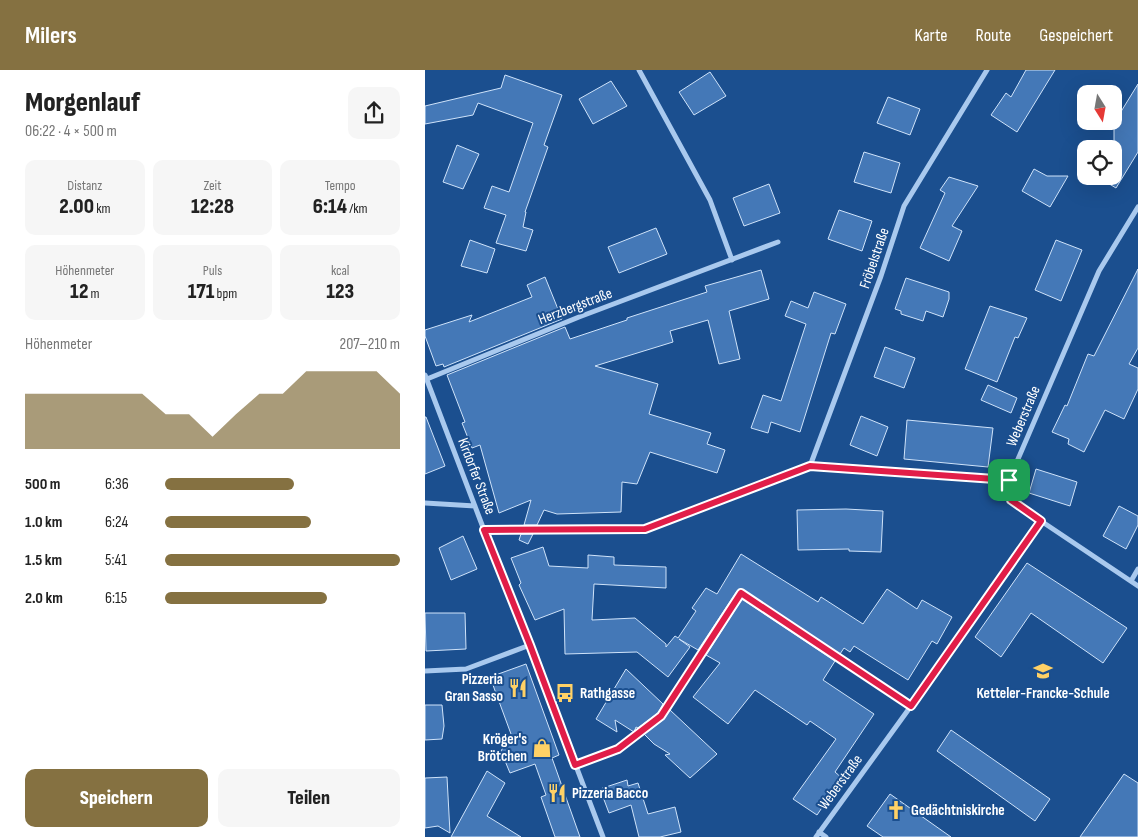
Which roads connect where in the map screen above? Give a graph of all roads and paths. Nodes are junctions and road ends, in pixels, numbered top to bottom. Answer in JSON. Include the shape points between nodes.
{"nodes":[{"id":1,"x":639,"y":70,"type":"edge"},
{"id":2,"x":987,"y":70,"type":"edge"},
{"id":3,"x":1138,"y":207,"type":"edge"},
{"id":4,"x":778,"y":242,"type":"dead end"},
{"id":5,"x":732,"y":260,"type":"junction"},
{"id":6,"x":426,"y":377,"type":"edge"},
{"id":7,"x":810,"y":466,"type":"junction"},
{"id":8,"x":1009,"y":480,"type":"junction"},
{"id":9,"x":425,"y":503,"type":"edge"},
{"id":10,"x":475,"y":506,"type":"junction"},
{"id":11,"x":1041,"y":521,"type":"junction"},
{"id":12,"x":484,"y":530,"type":"junction"},
{"id":13,"x":1138,"y":569,"type":"edge"},
{"id":14,"x":1131,"y":581,"type":"junction"},
{"id":15,"x":1138,"y":586,"type":"edge"},
{"id":16,"x":530,"y":645,"type":"junction"},
{"id":17,"x":425,"y":671,"type":"edge"},
{"id":18,"x":911,"y":706,"type":"junction"},
{"id":19,"x":575,"y":765,"type":"junction"},
{"id":20,"x":818,"y":835,"type":"edge"},
{"id":21,"x":603,"y":837,"type":"edge"},
{"id":22,"x":826,"y":837,"type":"edge"}],
"edges":[{"from":1,"to":5,"type":"street","via":[[710,200]]},
{"from":2,"to":7,"type":"street","name":"Fröbelstraße","via":[[904,206]]},
{"from":3,"to":8,"type":"street","name":"Weberstraße","via":[[1099,271]]},
{"from":4,"to":5,"type":"street","name":"Herzbergstraße"},
{"from":5,"to":6,"type":"street","name":"Herzbergstraße"},
{"from":6,"to":10,"type":"street","name":"Kirdorfer Straße"},
{"from":7,"to":8,"type":"street"},
{"from":7,"to":12,"type":"street","via":[[645,529]]},
{"from":8,"to":11,"type":"street","via":[[1011,500]]},
{"from":9,"to":10,"type":"street"},
{"from":10,"to":12,"type":"street","name":"Kirdorfer Straße"},
{"from":11,"to":14,"type":"street"},
{"from":11,"to":18,"type":"street","name":"Weberstraße"},
{"from":12,"to":16,"type":"street","name":"Kirdorfer Straße"},
{"from":13,"to":14,"type":"street"},
{"from":14,"to":15,"type":"street"},
{"from":16,"to":17,"type":"street","via":[[466,669]]},
{"from":16,"to":19,"type":"street","name":"Kirdorfer Straße"},
{"from":18,"to":19,"type":"street","via":[[741,593],[661,716],[618,749]]},
{"from":18,"to":20,"type":"street","name":"Weberstraße"},
{"from":19,"to":21,"type":"street","name":"Kirdorfer Straße"},
{"from":20,"to":22,"type":"street"}]}
